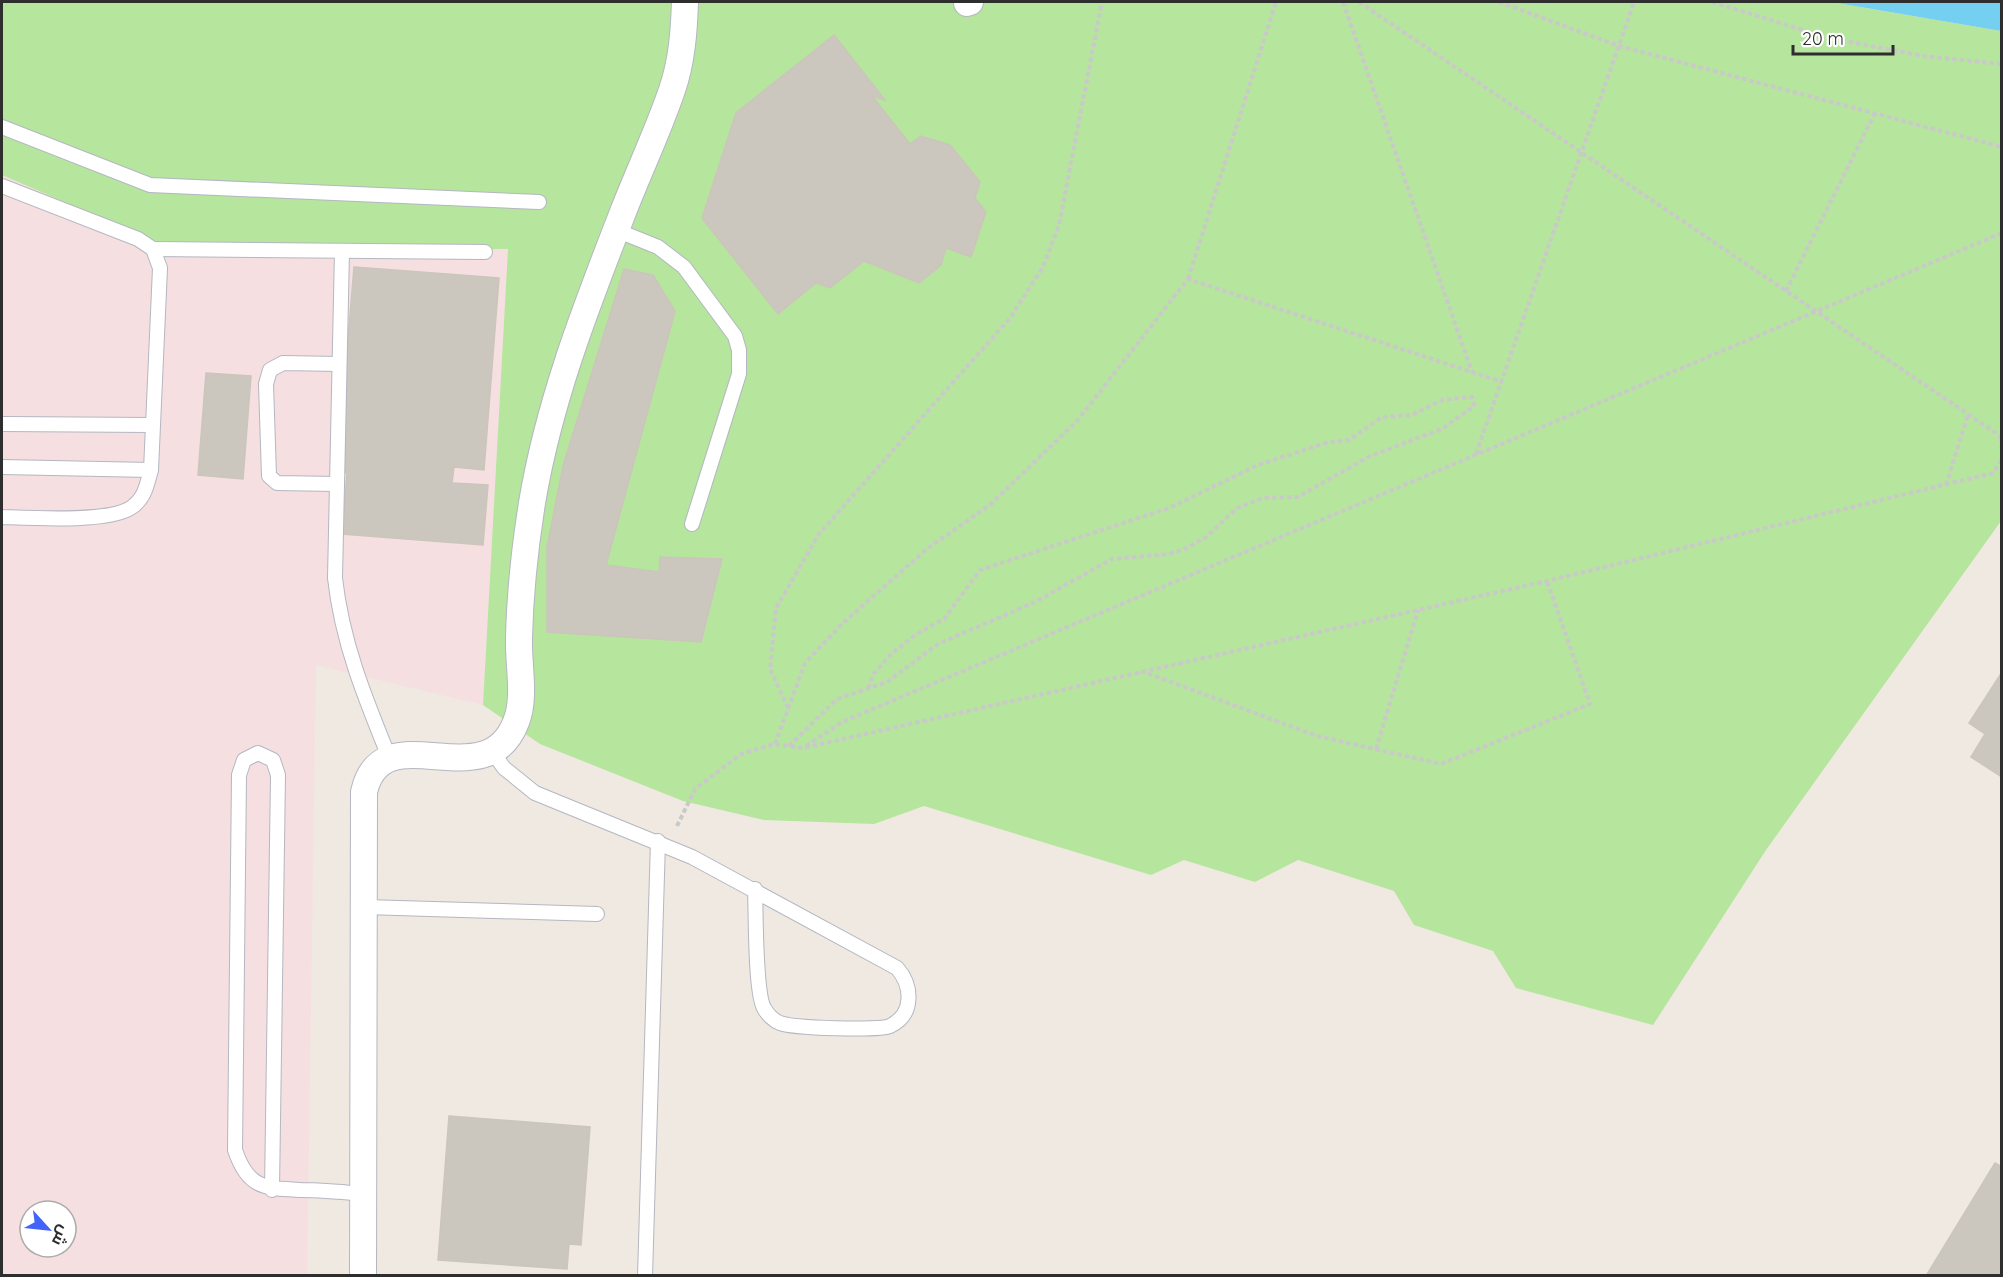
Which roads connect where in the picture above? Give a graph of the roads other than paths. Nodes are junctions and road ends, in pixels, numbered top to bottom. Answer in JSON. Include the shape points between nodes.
{"nodes":[{"id":1,"x":685,"y":2,"type":"edge"},
{"id":2,"x":2,"y":127,"type":"edge"},
{"id":3,"x":2,"y":186,"type":"edge"},
{"id":4,"x":539,"y":202,"type":"dead end"},
{"id":5,"x":616,"y":230,"type":"junction"},
{"id":6,"x":153,"y":249,"type":"junction"},
{"id":7,"x":342,"y":251,"type":"junction"},
{"id":8,"x":485,"y":252,"type":"dead end"},
{"id":9,"x":339,"y":364,"type":"junction"},
{"id":10,"x":2,"y":424,"type":"edge"},
{"id":11,"x":152,"y":425,"type":"junction"},
{"id":12,"x":2,"y":467,"type":"edge"},
{"id":13,"x":151,"y":470,"type":"junction"},
{"id":14,"x":336,"y":484,"type":"junction"},
{"id":15,"x":2,"y":517,"type":"edge"},
{"id":16,"x":692,"y":524,"type":"dead end"},
{"id":17,"x":492,"y":751,"type":"junction"},
{"id":18,"x":389,"y":758,"type":"junction"},
{"id":19,"x":662,"y":844,"type":"junction"},
{"id":20,"x":754,"y":889,"type":"junction"},
{"id":21,"x":365,"y":907,"type":"junction"},
{"id":22,"x":597,"y":914,"type":"dead end"},
{"id":23,"x":272,"y":1190,"type":"junction"},
{"id":24,"x":363,"y":1194,"type":"junction"},
{"id":25,"x":363,"y":1275,"type":"edge"},
{"id":26,"x":645,"y":1275,"type":"edge"}],
"edges":[{"from":1,"to":5,"type":"street","via":[[683,46],[673,88]]},
{"from":2,"to":4,"type":"lane","via":[[150,185]]},
{"from":3,"to":6,"type":"lane","via":[[138,239]]},
{"from":5,"to":16,"type":"lane","via":[[658,247],[684,267],[727,324],[739,350],[739,374]]},
{"from":5,"to":17,"type":"street","via":[[564,369],[546,435],[523,570],[519,710],[510,734]]},
{"from":6,"to":7,"type":"lane"},
{"from":6,"to":11,"type":"lane","via":[[160,278]]},
{"from":7,"to":8,"type":"lane"},
{"from":7,"to":9,"type":"lane"},
{"from":9,"to":14,"type":"lane"},
{"from":9,"to":14,"type":"lane","via":[[283,363],[270,370],[266,384],[268,476],[277,483]]},
{"from":10,"to":11,"type":"lane"},
{"from":11,"to":13,"type":"lane"},
{"from":12,"to":13,"type":"lane"},
{"from":13,"to":15,"type":"lane","via":[[146,491],[123,513],[101,517]]},
{"from":14,"to":18,"type":"lane","via":[[335,578],[342,629]]},
{"from":17,"to":18,"type":"street","via":[[468,759],[411,754]]},
{"from":17,"to":19,"type":"lane","via":[[504,768],[535,793]]},
{"from":18,"to":21,"type":"street","via":[[372,771],[364,792]]},
{"from":19,"to":20,"type":"lane"},
{"from":19,"to":26,"type":"lane"},
{"from":20,"to":20,"type":"lane","via":[[897,968],[909,987],[906,1010],[899,1019],[879,1029],[790,1026],[772,1018],[761,1001]]},
{"from":21,"to":22,"type":"lane"},
{"from":21,"to":24,"type":"street"},
{"from":23,"to":23,"type":"lane","via":[[278,775],[273,760],[258,753],[244,760],[239,775],[234,1138],[245,1171]]},
{"from":23,"to":24,"type":"lane"},
{"from":24,"to":25,"type":"street"}]}
